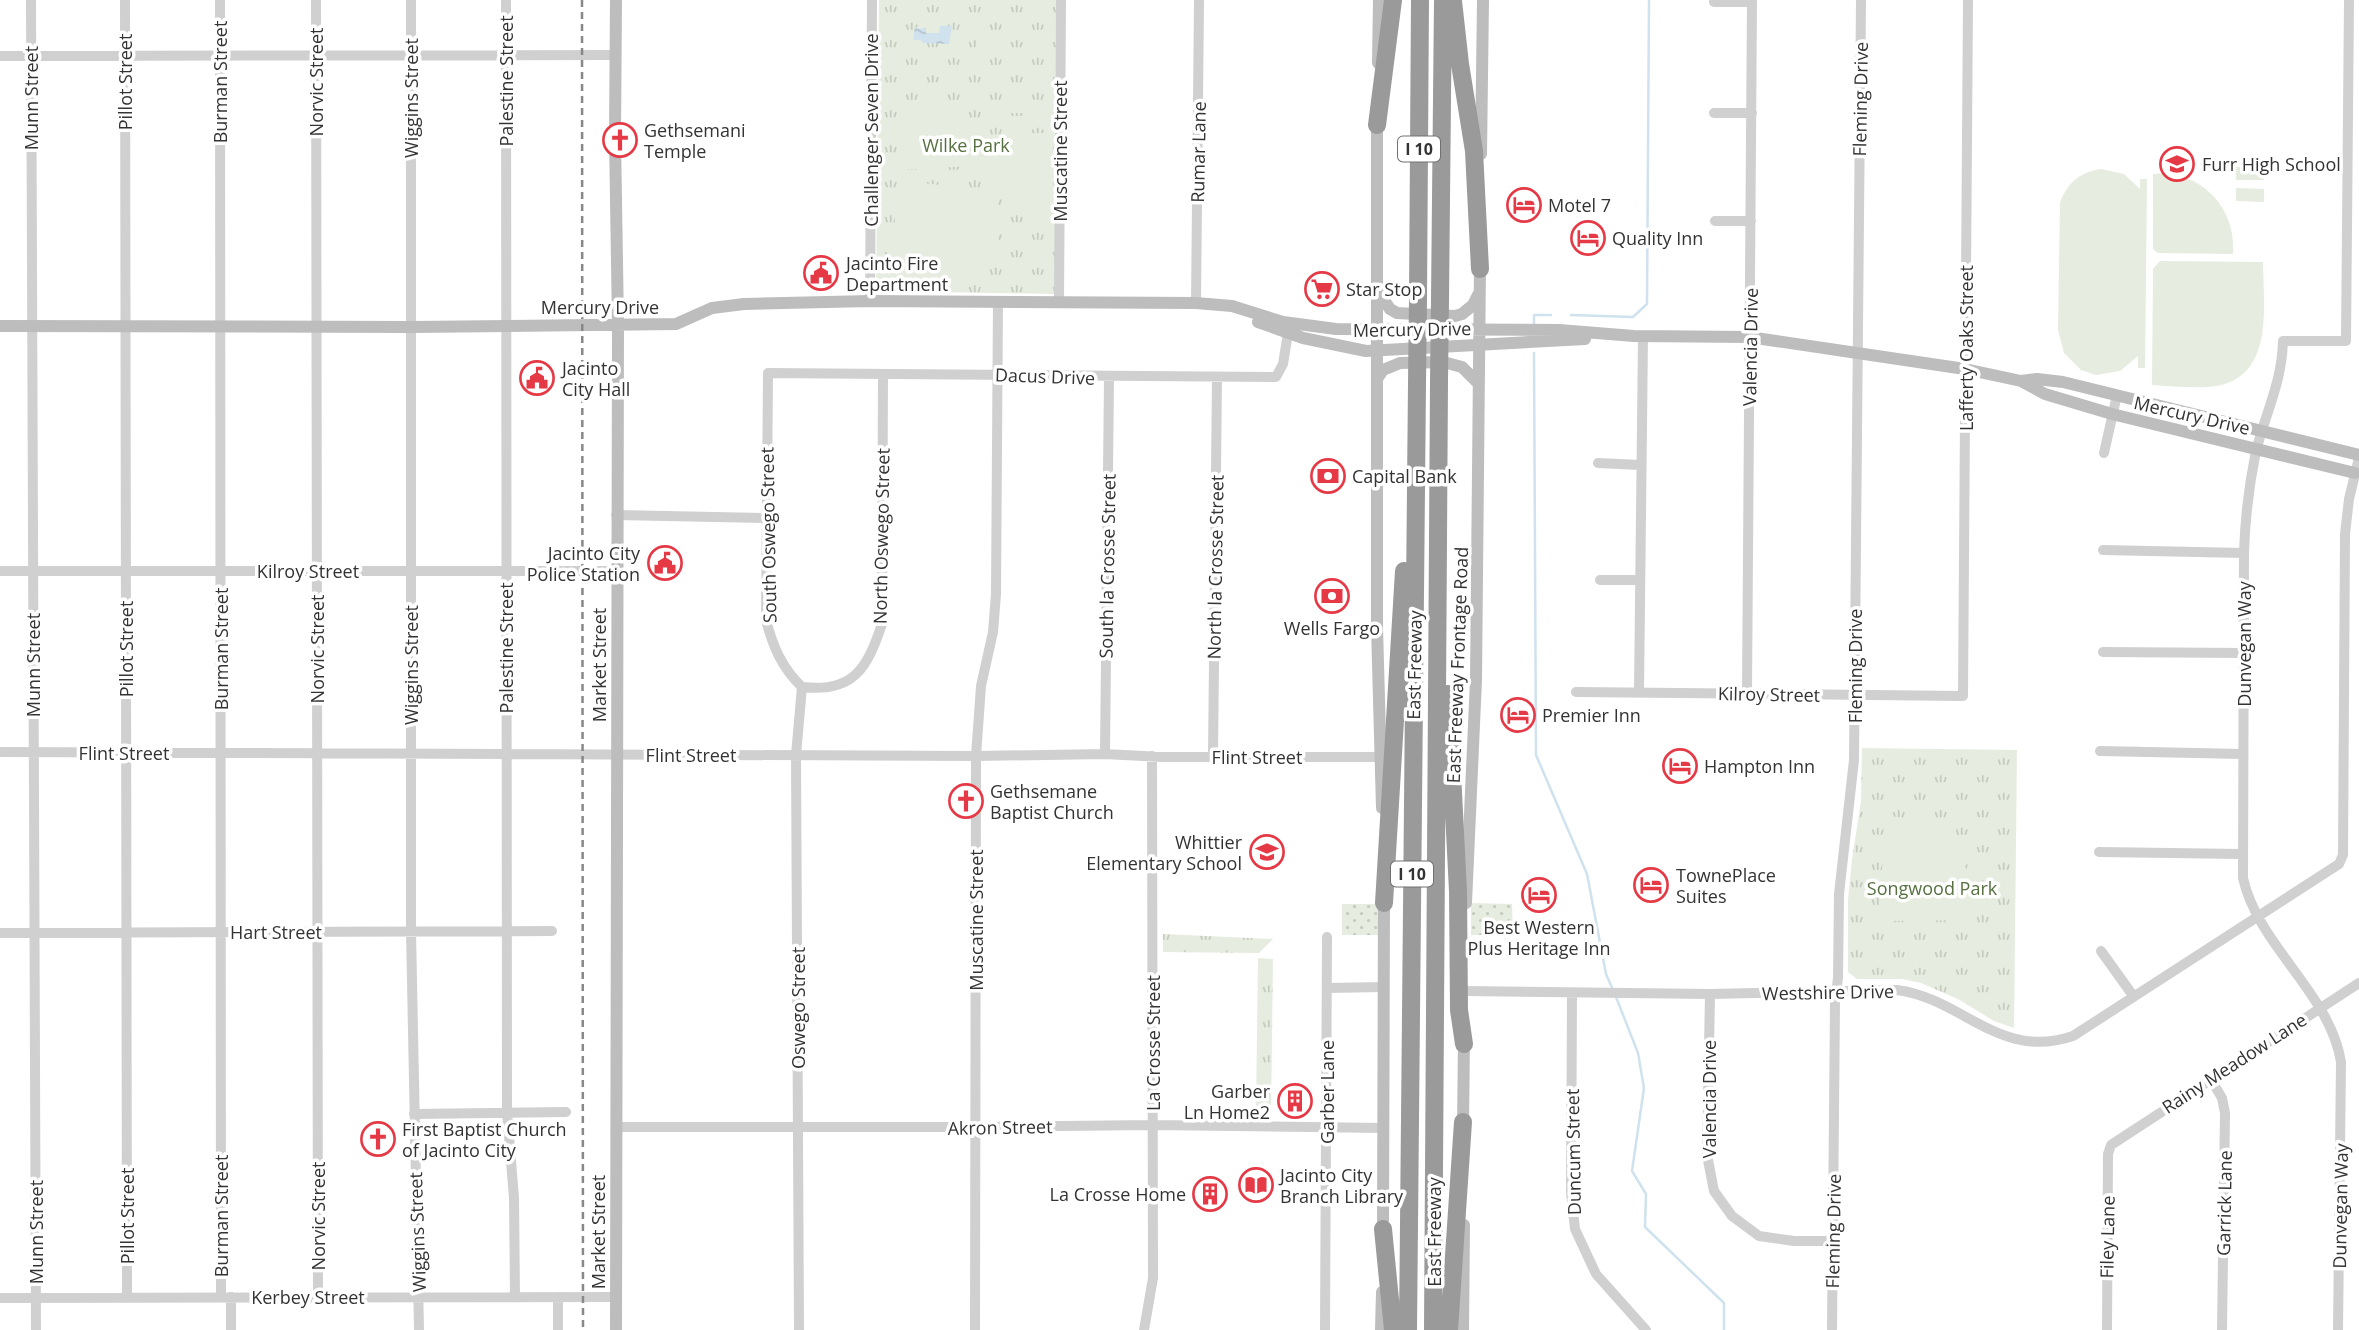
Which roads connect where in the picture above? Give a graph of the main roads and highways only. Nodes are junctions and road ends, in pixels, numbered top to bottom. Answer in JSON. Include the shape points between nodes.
{"nodes":[{"id":1,"x":616,"y":0,"type":"edge"},
{"id":2,"x":1379,"y":0,"type":"edge"},
{"id":3,"x":1393,"y":0,"type":"edge"},
{"id":4,"x":1420,"y":0,"type":"edge"},
{"id":5,"x":1443,"y":0,"type":"edge"},
{"id":6,"x":1453,"y":0,"type":"edge"},
{"id":7,"x":1483,"y":0,"type":"edge"},
{"id":8,"x":1377,"y":125,"type":"junction"},
{"id":9,"x":1480,"y":269,"type":"junction"},
{"id":10,"x":1377,"y":290,"type":"junction"},
{"id":11,"x":1480,"y":292,"type":"junction"},
{"id":12,"x":1196,"y":303,"type":"junction"},
{"id":13,"x":618,"y":325,"type":"junction"},
{"id":14,"x":0,"y":326,"type":"edge"},
{"id":15,"x":1377,"y":329,"type":"junction"},
{"id":16,"x":1479,"y":330,"type":"junction"},
{"id":17,"x":1639,"y":336,"type":"junction"},
{"id":18,"x":1479,"y":345,"type":"junction"},
{"id":19,"x":1377,"y":350,"type":"junction"},
{"id":20,"x":1377,"y":379,"type":"junction"},
{"id":21,"x":2021,"y":381,"type":"junction"},
{"id":22,"x":1479,"y":384,"type":"junction"},
{"id":23,"x":1417,"y":418,"type":"junction"},
{"id":24,"x":2359,"y":456,"type":"edge"},
{"id":25,"x":2357,"y":473,"type":"edge"},
{"id":26,"x":1438,"y":513,"type":"junction"},
{"id":27,"x":1384,"y":903,"type":"junction"},
{"id":28,"x":1464,"y":1044,"type":"junction"},
{"id":29,"x":1464,"y":1122,"type":"junction"},
{"id":30,"x":1383,"y":1229,"type":"junction"},
{"id":31,"x":616,"y":1330,"type":"edge"},
{"id":32,"x":1381,"y":1330,"type":"edge"},
{"id":33,"x":1393,"y":1330,"type":"edge"},
{"id":34,"x":1408,"y":1330,"type":"edge"},
{"id":35,"x":1433,"y":1330,"type":"edge"},
{"id":36,"x":1448,"y":1330,"type":"edge"},
{"id":37,"x":1463,"y":1330,"type":"edge"}],
"edges":[{"from":1,"to":13,"type":"main road","name":"Market Street"},
{"from":2,"to":8,"type":"main road"},
{"from":3,"to":8,"type":"highway"},
{"from":4,"to":23,"type":"highway","name":"East Freeway","number":"I 10","bridge":true},
{"from":5,"to":26,"type":"highway","name":"East Freeway","number":"I 10","bridge":true},
{"from":6,"to":9,"type":"highway","via":[[1474,151]]},
{"from":7,"to":9,"type":"main road","name":"East Freeway Frontage Road"},
{"from":8,"to":10,"type":"main road"},
{"from":9,"to":11,"type":"main road","name":"East Freeway Frontage Road"},
{"from":10,"to":11,"type":"main road","via":[[1397,313],[1455,316],[1468,311]]},
{"from":10,"to":15,"type":"main road"},
{"from":11,"to":16,"type":"main road","name":"East Freeway Frontage Road"},
{"from":12,"to":13,"type":"main road","name":"Mercury Drive","via":[[744,304],[712,308],[676,324]]},
{"from":12,"to":15,"type":"main road","name":"Mercury Drive","via":[[1232,306],[1312,327]]},
{"from":12,"to":19,"type":"main road","name":"Mercury Drive","via":[[1288,333],[1355,350]]},
{"from":13,"to":14,"type":"main road","name":"Mercury Drive"},
{"from":13,"to":31,"type":"main road","name":"Market Street"},
{"from":15,"to":16,"type":"main road","name":"Mercury Drive"},
{"from":15,"to":19,"type":"main road"},
{"from":16,"to":17,"type":"main road","name":"Mercury Drive"},
{"from":16,"to":18,"type":"main road","name":"East Freeway Frontage Road"},
{"from":17,"to":18,"type":"main road","name":"Mercury Drive"},
{"from":17,"to":21,"type":"main road","name":"Mercury Drive","via":[[1749,337]]},
{"from":18,"to":19,"type":"main road","name":"Mercury Drive"},
{"from":18,"to":22,"type":"main road","name":"East Freeway Frontage Road"},
{"from":19,"to":20,"type":"main road"},
{"from":20,"to":22,"type":"main road","via":[[1383,370],[1400,363],[1443,362],[1462,368]]},
{"from":20,"to":27,"type":"main road"},
{"from":21,"to":24,"type":"main road","name":"Mercury Drive","via":[[2063,382]]},
{"from":21,"to":25,"type":"main road","name":"Mercury Drive","via":[[2045,394],[2112,414]]},
{"from":22,"to":28,"type":"main road","name":"East Freeway Frontage Road","via":[[1476,680],[1464,933]]},
{"from":23,"to":27,"type":"highway"},
{"from":23,"to":34,"type":"highway","name":"East Freeway","number":"I 10"},
{"from":26,"to":28,"type":"highway"},
{"from":26,"to":35,"type":"highway","name":"East Freeway","number":"I 10"},
{"from":27,"to":30,"type":"main road"},
{"from":28,"to":29,"type":"main road","name":"East Freeway Frontage Road"},
{"from":29,"to":36,"type":"highway"},
{"from":29,"to":37,"type":"main road","name":"East Freeway Frontage Road"},
{"from":30,"to":32,"type":"main road"},
{"from":30,"to":33,"type":"highway"}]}
